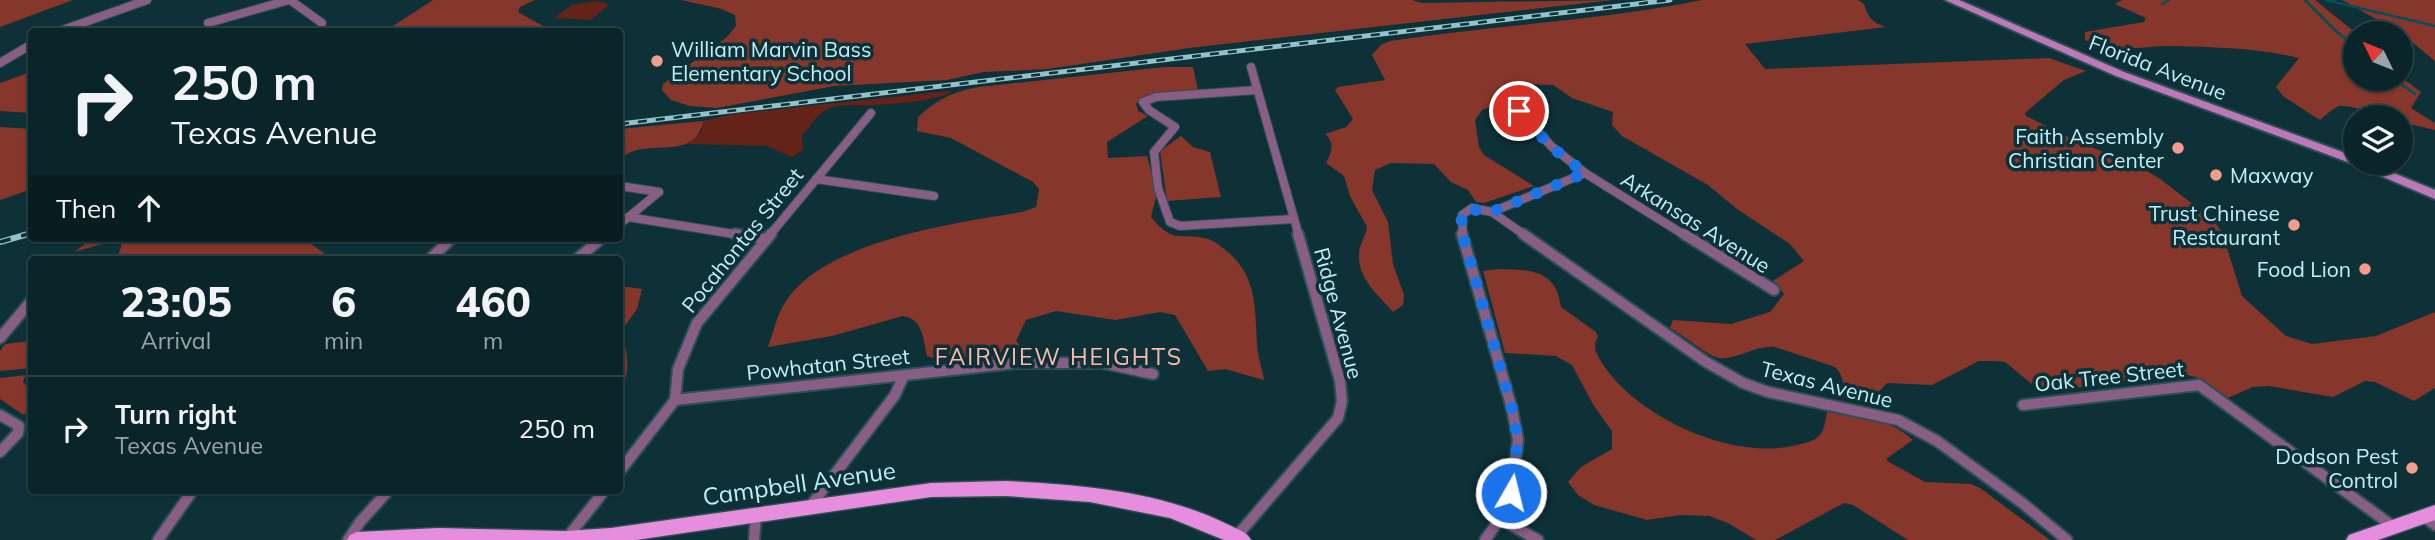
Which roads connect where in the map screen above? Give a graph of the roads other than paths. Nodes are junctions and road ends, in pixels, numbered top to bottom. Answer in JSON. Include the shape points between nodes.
{"nodes":[{"id":1,"x":147,"y":0,"type":"edge"},
{"id":2,"x":290,"y":0,"type":"edge"},
{"id":3,"x":308,"y":0,"type":"edge"},
{"id":4,"x":1950,"y":0,"type":"edge"},
{"id":5,"x":298,"y":6,"type":"junction"},
{"id":6,"x":208,"y":23,"type":"dead end"},
{"id":7,"x":322,"y":23,"type":"dead end"},
{"id":8,"x":68,"y":28,"type":"edge"},
{"id":9,"x":28,"y":46,"type":"edge"},
{"id":10,"x":0,"y":63,"type":"edge"},
{"id":11,"x":1251,"y":67,"type":"dead end"},
{"id":12,"x":1256,"y":90,"type":"junction"},
{"id":13,"x":1509,"y":98,"type":"dead end"},
{"id":14,"x":871,"y":113,"type":"dead end"},
{"id":15,"x":2343,"y":157,"type":"edge"},
{"id":16,"x":1585,"y":173,"type":"junction"},
{"id":17,"x":2388,"y":175,"type":"edge"},
{"id":18,"x":816,"y":179,"type":"junction"},
{"id":19,"x":623,"y":186,"type":"edge"},
{"id":20,"x":2435,"y":195,"type":"edge"},
{"id":21,"x":934,"y":196,"type":"dead end"},
{"id":22,"x":1492,"y":212,"type":"junction"},
{"id":23,"x":628,"y":217,"type":"junction"},
{"id":24,"x":1293,"y":219,"type":"junction"},
{"id":25,"x":623,"y":221,"type":"edge"},
{"id":26,"x":766,"y":239,"type":"junction"},
{"id":27,"x":447,"y":242,"type":"edge"},
{"id":28,"x":597,"y":242,"type":"edge"},
{"id":29,"x":433,"y":256,"type":"edge"},
{"id":30,"x":580,"y":256,"type":"edge"},
{"id":31,"x":1774,"y":290,"type":"dead end"},
{"id":32,"x":28,"y":305,"type":"edge"},
{"id":33,"x":0,"y":338,"type":"edge"},
{"id":34,"x":1153,"y":374,"type":"dead end"},
{"id":35,"x":904,"y":375,"type":"junction"},
{"id":36,"x":675,"y":400,"type":"junction"},
{"id":37,"x":2023,"y":405,"type":"dead end"},
{"id":38,"x":0,"y":415,"type":"edge"},
{"id":39,"x":0,"y":452,"type":"edge"},
{"id":40,"x":623,"y":467,"type":"edge"},
{"id":41,"x":190,"y":494,"type":"edge"},
{"id":42,"x":385,"y":494,"type":"edge"},
{"id":43,"x":602,"y":494,"type":"edge"},
{"id":44,"x":809,"y":508,"type":"junction"},
{"id":45,"x":755,"y":516,"type":"junction"},
{"id":46,"x":2431,"y":518,"type":"edge"},
{"id":47,"x":1500,"y":519,"type":"junction"},
{"id":48,"x":2394,"y":527,"type":"junction"},
{"id":49,"x":1238,"y":538,"type":"edge"},
{"id":50,"x":532,"y":539,"type":"edge"},
{"id":51,"x":566,"y":539,"type":"edge"},
{"id":52,"x":158,"y":540,"type":"edge"},
{"id":53,"x":348,"y":540,"type":"edge"},
{"id":54,"x":357,"y":540,"type":"edge"},
{"id":55,"x":754,"y":540,"type":"edge"},
{"id":56,"x":1485,"y":540,"type":"edge"},
{"id":57,"x":1538,"y":540,"type":"edge"},
{"id":58,"x":2067,"y":540,"type":"edge"},
{"id":59,"x":2357,"y":540,"type":"edge"}],
"edges":[{"from":1,"to":8,"type":"street"},
{"from":2,"to":5,"type":"street"},
{"from":2,"to":6,"type":"street"},
{"from":3,"to":5,"type":"street"},
{"from":4,"to":15,"type":"main road","name":"Florida Avenue","via":[[2094,64]]},
{"from":5,"to":7,"type":"street"},
{"from":9,"to":10,"type":"street"},
{"from":11,"to":12,"type":"street","name":"Ridge Avenue"},
{"from":12,"to":24,"type":"street","name":"Ridge Avenue"},
{"from":12,"to":24,"type":"street","via":[[1147,99],[1143,104],[1175,127],[1154,152],[1164,215],[1170,222],[1191,227]]},
{"from":13,"to":16,"type":"street","name":"Arkansas Avenue","via":[[1550,146]]},
{"from":14,"to":18,"type":"street","name":"Pocahontas Street"},
{"from":16,"to":22,"type":"street"},
{"from":16,"to":31,"type":"street","name":"Arkansas Avenue"},
{"from":17,"to":20,"type":"main road","name":"Florida Avenue"},
{"from":18,"to":21,"type":"street"},
{"from":18,"to":26,"type":"street","name":"Pocahontas Street"},
{"from":19,"to":23,"type":"street","via":[[659,192]]},
{"from":22,"to":47,"type":"street","name":"Texas Avenue","via":[[1468,209],[1462,215],[1461,229],[1518,440],[1511,493]]},
{"from":22,"to":58,"type":"street","name":"Texas Avenue","via":[[1706,362],[1768,392],[1898,420],[1937,442]]},
{"from":23,"to":25,"type":"street"},
{"from":23,"to":26,"type":"street"},
{"from":24,"to":49,"type":"street","name":"Ridge Avenue","via":[[1342,401],[1338,418]]},
{"from":26,"to":36,"type":"street","name":"Pocahontas Street","via":[[697,323],[681,360]]},
{"from":27,"to":29,"type":"street"},
{"from":28,"to":30,"type":"street"},
{"from":32,"to":33,"type":"street"},
{"from":34,"to":35,"type":"street","name":"Powhatan Street","via":[[1102,363],[1016,363]]},
{"from":35,"to":36,"type":"street","name":"Powhatan Street"},
{"from":35,"to":44,"type":"street","via":[[895,395]]},
{"from":36,"to":40,"type":"street","name":"Pocahontas Street"},
{"from":37,"to":48,"type":"street","name":"Oak Tree Street","via":[[2199,385]]},
{"from":38,"to":39,"type":"street","via":[[19,426]]},
{"from":41,"to":52,"type":"street"},
{"from":42,"to":53,"type":"street"},
{"from":43,"to":51,"type":"street"},
{"from":44,"to":45,"type":"main road","name":"Campbell Avenue"},
{"from":44,"to":49,"type":"main road","name":"Campbell Avenue","via":[[983,486],[1120,499],[1177,512]]},
{"from":45,"to":51,"type":"main road","name":"Campbell Avenue"},
{"from":45,"to":55,"type":"street"},
{"from":46,"to":48,"type":"main road"},
{"from":47,"to":56,"type":"street"},
{"from":47,"to":57,"type":"street"},
{"from":48,"to":59,"type":"main road"},
{"from":50,"to":51,"type":"main road","name":"Campbell Avenue"},
{"from":50,"to":54,"type":"main road","name":"Campbell Avenue","via":[[438,536]]}]}
